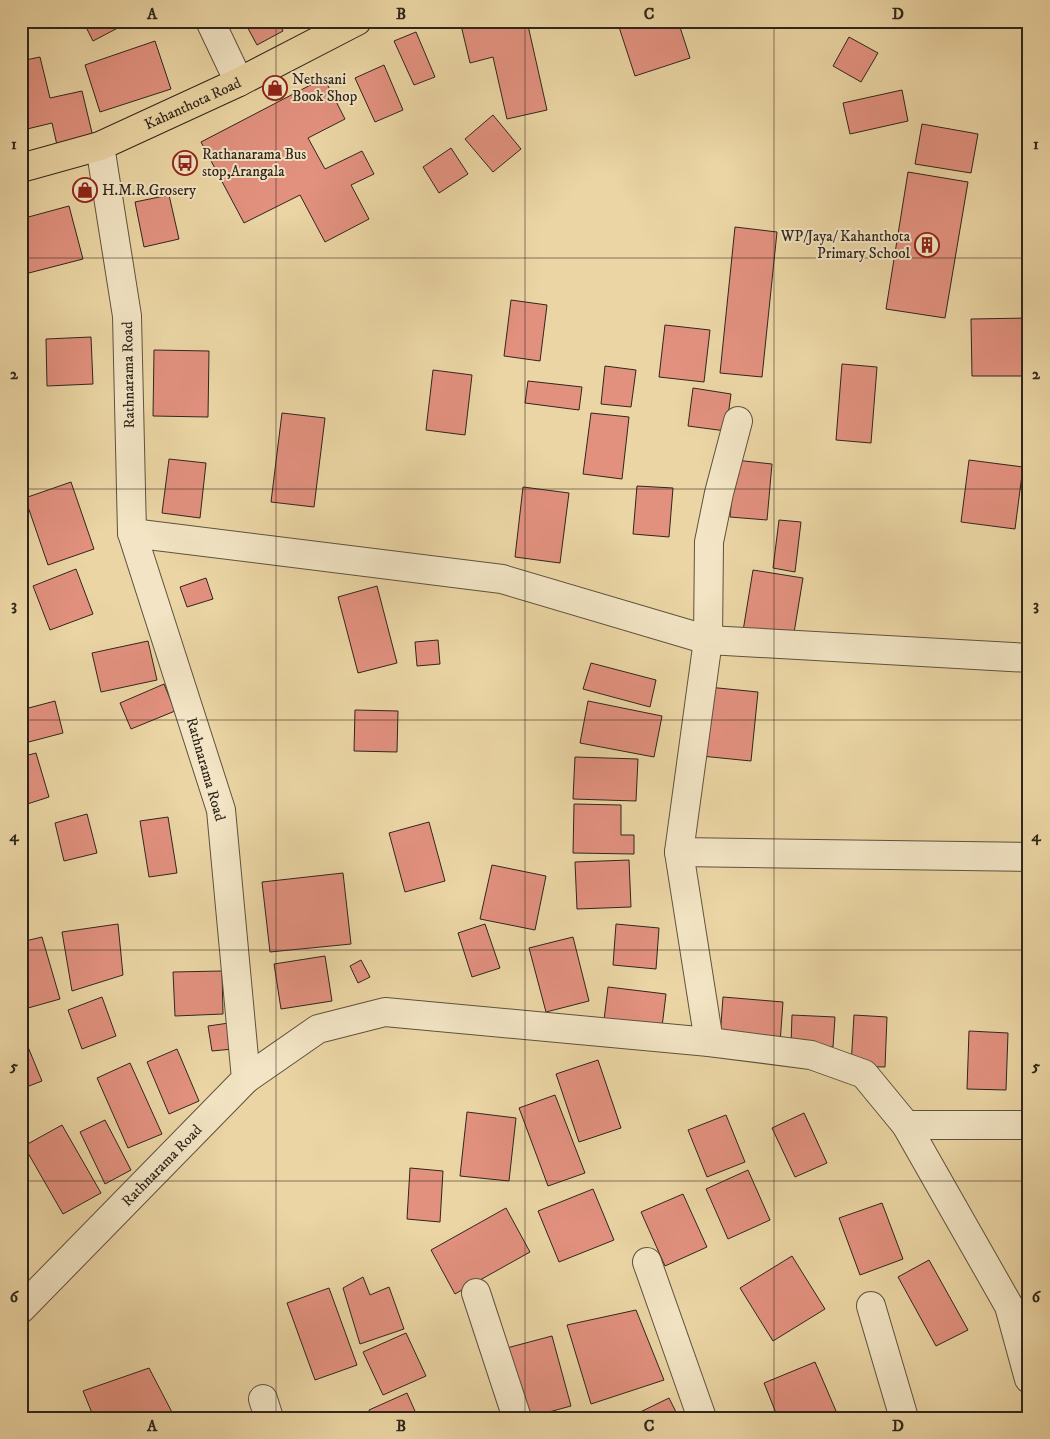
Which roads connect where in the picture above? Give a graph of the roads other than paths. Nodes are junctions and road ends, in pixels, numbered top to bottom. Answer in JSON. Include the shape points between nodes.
{"nodes":[{"id":1,"x":210,"y":21,"type":"edge"},
{"id":2,"x":357,"y":21,"type":"edge"},
{"id":3,"x":239,"y":82,"type":"junction"},
{"id":4,"x":100,"y":146,"type":"junction"},
{"id":5,"x":21,"y":168,"type":"edge"},
{"id":6,"x":738,"y":421,"type":"dead end"},
{"id":7,"x":132,"y":533,"type":"junction"},
{"id":8,"x":708,"y":640,"type":"junction"},
{"id":9,"x":1029,"y":658,"type":"edge"},
{"id":10,"x":679,"y":852,"type":"junction"},
{"id":11,"x":1029,"y":857,"type":"edge"},
{"id":12,"x":709,"y":1042,"type":"junction"},
{"id":13,"x":246,"y":1079,"type":"junction"},
{"id":14,"x":906,"y":1125,"type":"junction"},
{"id":15,"x":1029,"y":1125,"type":"edge"},
{"id":16,"x":647,"y":1262,"type":"dead end"},
{"id":17,"x":476,"y":1293,"type":"dead end"},
{"id":18,"x":24,"y":1298,"type":"edge"},
{"id":19,"x":1019,"y":1305,"type":"edge"},
{"id":20,"x":870,"y":1306,"type":"dead end"},
{"id":21,"x":1029,"y":1379,"type":"edge"},
{"id":22,"x":516,"y":1418,"type":"edge"},
{"id":23,"x":702,"y":1418,"type":"edge"},
{"id":24,"x":904,"y":1418,"type":"edge"}],
"edges":[{"from":1,"to":3,"type":"street"},
{"from":2,"to":3,"type":"main road","name":"Kahanthota Road"},
{"from":3,"to":4,"type":"main road","name":"Kahanthota Road"},
{"from":4,"to":5,"type":"main road","name":"Kahanthota Road"},
{"from":4,"to":7,"type":"street","name":"Rathnarama Road","via":[[127,316]]},
{"from":6,"to":8,"type":"street","via":[[709,542]]},
{"from":7,"to":8,"type":"street","via":[[502,579]]},
{"from":7,"to":13,"type":"street","name":"Rathnarama Road","via":[[221,810]]},
{"from":8,"to":9,"type":"street"},
{"from":8,"to":10,"type":"street"},
{"from":10,"to":11,"type":"street"},
{"from":10,"to":12,"type":"street"},
{"from":12,"to":13,"type":"street","via":[[385,1012],[318,1029]]},
{"from":12,"to":14,"type":"street","via":[[811,1054],[864,1074]]},
{"from":13,"to":18,"type":"street","name":"Rathnarama Road"},
{"from":14,"to":15,"type":"street"},
{"from":14,"to":19,"type":"street"},
{"from":16,"to":23,"type":"street"},
{"from":17,"to":22,"type":"street"},
{"from":19,"to":21,"type":"street"},
{"from":20,"to":24,"type":"street"}]}
